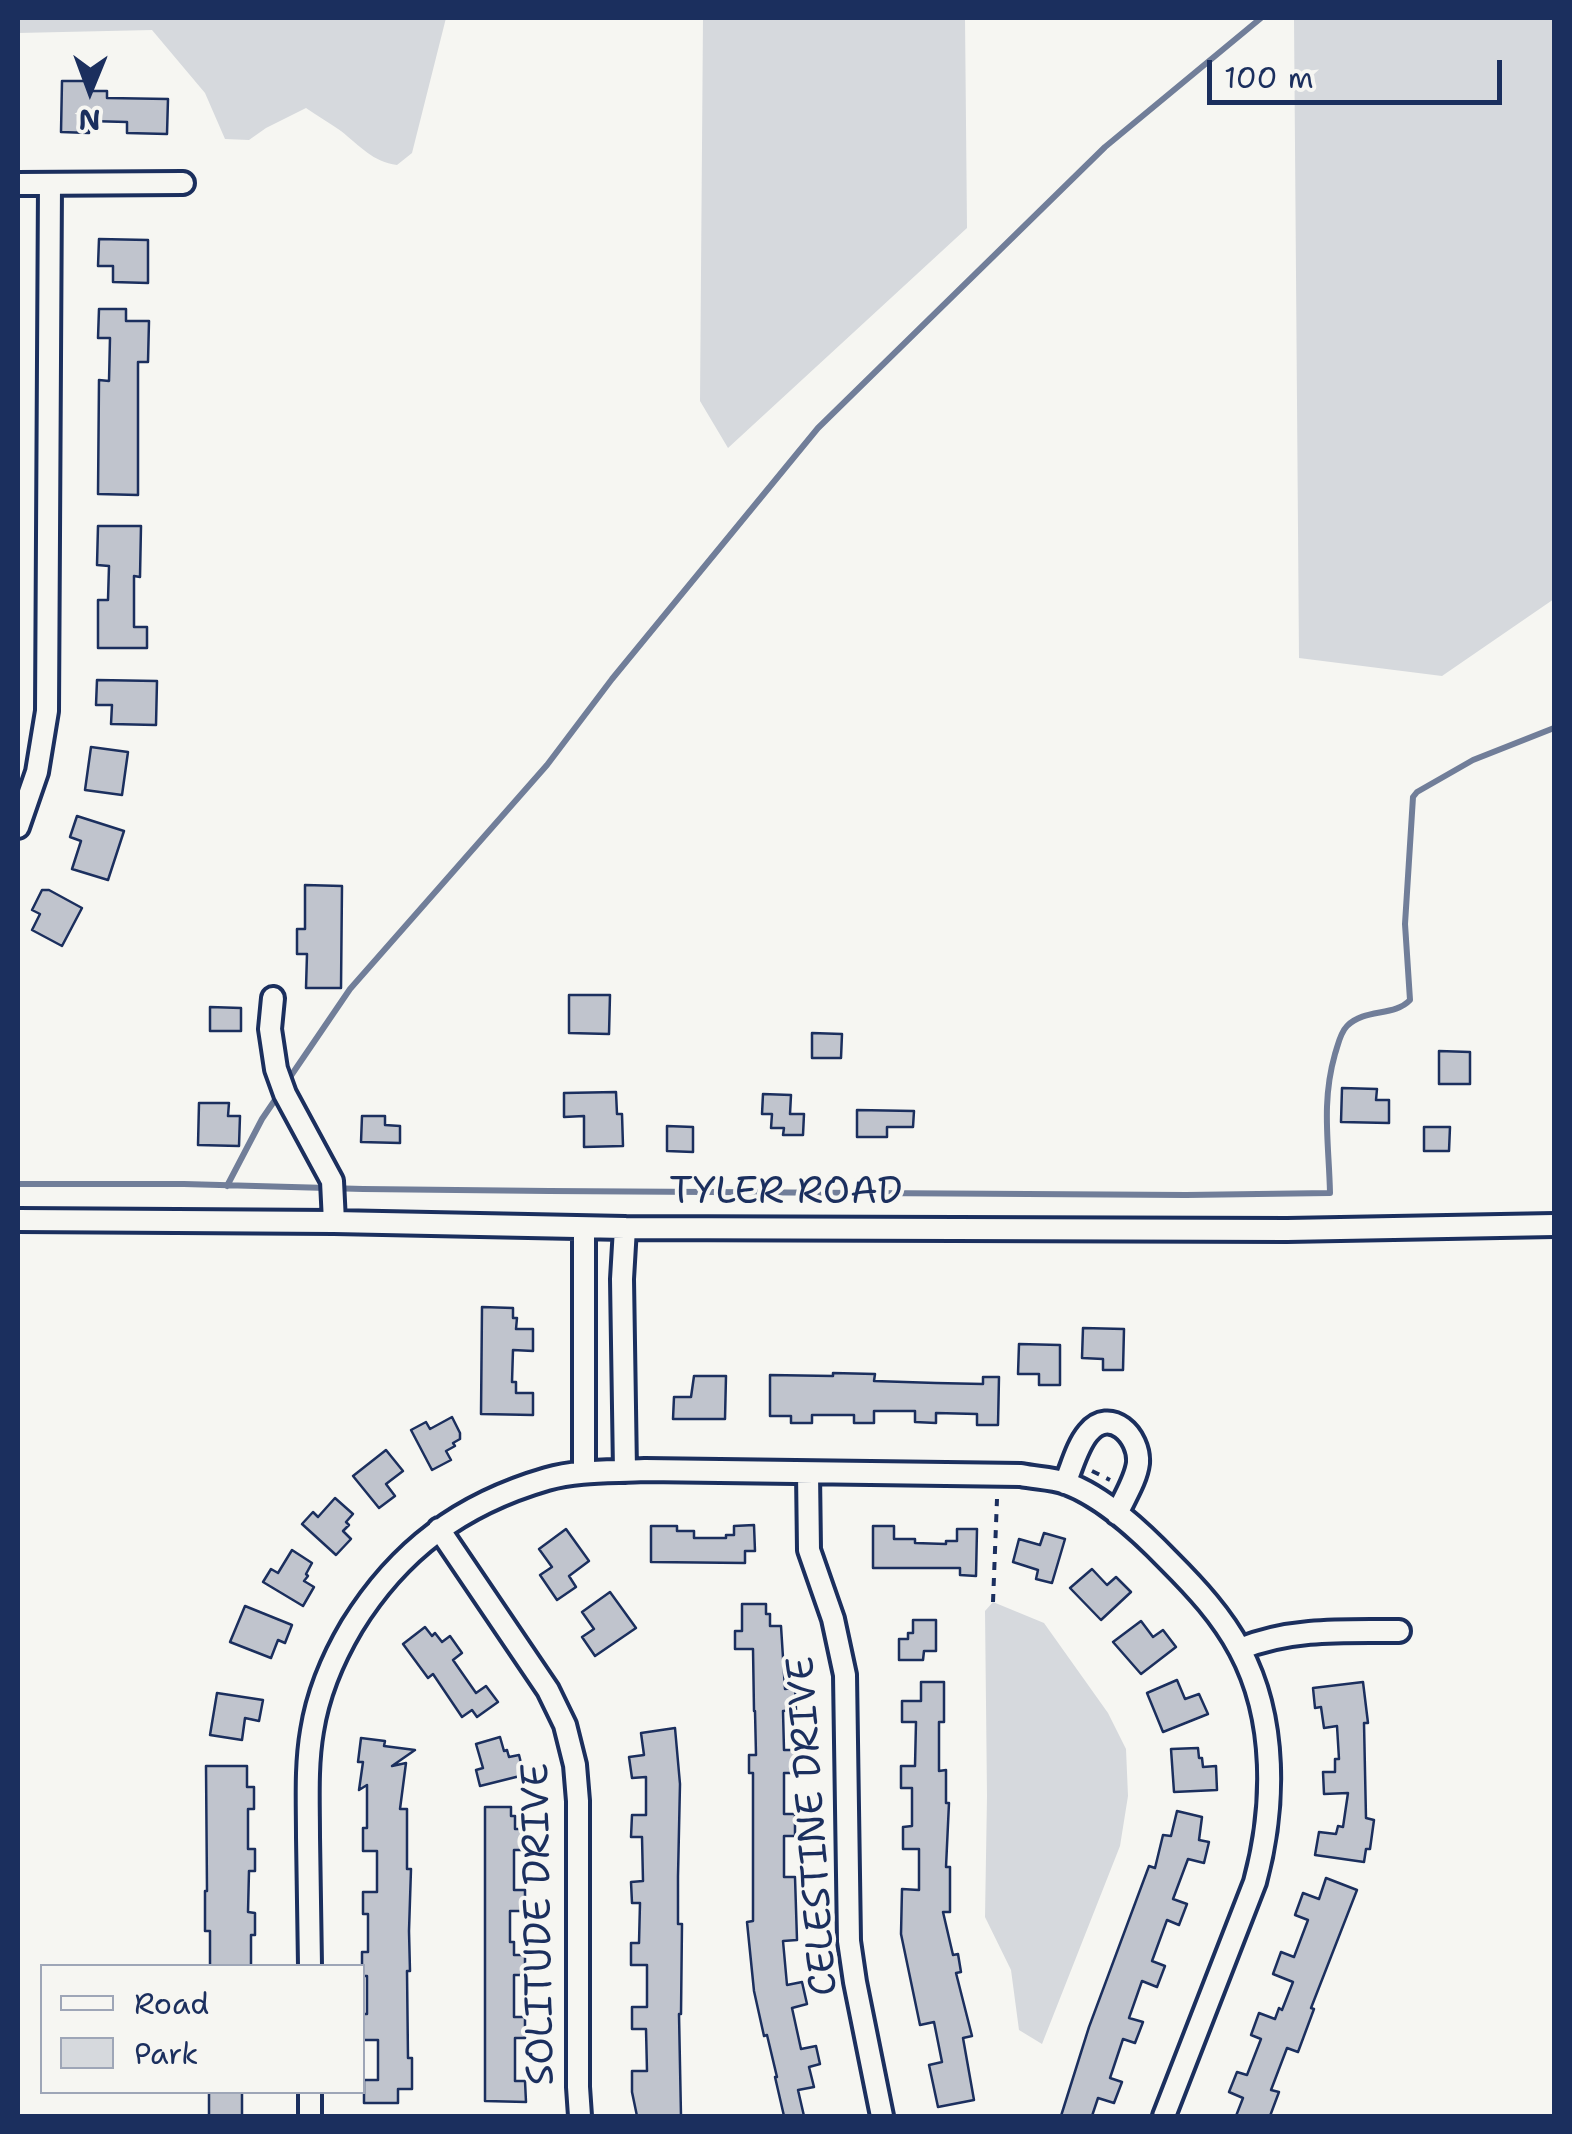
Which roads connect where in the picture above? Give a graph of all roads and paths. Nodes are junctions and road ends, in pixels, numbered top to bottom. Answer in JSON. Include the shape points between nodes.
{"nodes":[{"id":1,"x":183,"y":183,"type":"dead end"},
{"id":2,"x":18,"y":184,"type":"edge"},
{"id":3,"x":50,"y":184,"type":"junction"},
{"id":4,"x":18,"y":827,"type":"edge"},
{"id":5,"x":273,"y":998,"type":"dead end"},
{"id":6,"x":18,"y":1220,"type":"edge"},
{"id":7,"x":334,"y":1222,"type":"junction"},
{"id":8,"x":1554,"y":1225,"type":"edge"},
{"id":9,"x":584,"y":1228,"type":"junction"},
{"id":10,"x":625,"y":1228,"type":"junction"},
{"id":11,"x":1083,"y":1466,"type":"dead end"},
{"id":12,"x":625,"y":1471,"type":"junction"},
{"id":13,"x":584,"y":1472,"type":"junction"},
{"id":14,"x":808,"y":1473,"type":"junction"},
{"id":15,"x":1110,"y":1480,"type":"dead end"},
{"id":16,"x":1065,"y":1483,"type":"junction"},
{"id":17,"x":996,"y":1499,"type":"dead end"},
{"id":18,"x":1117,"y":1514,"type":"junction"},
{"id":19,"x":439,"y":1530,"type":"junction"},
{"id":20,"x":993,"y":1602,"type":"dead end"},
{"id":21,"x":1399,"y":1631,"type":"dead end"},
{"id":22,"x":1240,"y":1649,"type":"junction"},
{"id":23,"x":310,"y":1964,"type":"edge"},
{"id":24,"x":580,"y":2116,"type":"edge"},
{"id":25,"x":882,"y":2116,"type":"edge"},
{"id":26,"x":1164,"y":2116,"type":"edge"}],
"edges":[{"from":1,"to":3,"type":"street"},
{"from":2,"to":3,"type":"street"},
{"from":3,"to":4,"type":"street","via":[[47,711],[37,772]]},
{"from":5,"to":7,"type":"street","via":[[276,1070],[332,1180]]},
{"from":6,"to":7,"type":"street","name":"TYLER ROAD"},
{"from":7,"to":9,"type":"street","name":"TYLER ROAD"},
{"from":8,"to":10,"type":"street","name":"TYLER ROAD"},
{"from":9,"to":10,"type":"street","name":"TYLER ROAD"},
{"from":9,"to":13,"type":"street"},
{"from":10,"to":12,"type":"street"},
{"from":11,"to":15,"type":"path"},
{"from":12,"to":13,"type":"street"},
{"from":12,"to":14,"type":"street"},
{"from":13,"to":19,"type":"street","via":[[500,1496]]},
{"from":14,"to":16,"type":"street","via":[[1020,1475]]},
{"from":14,"to":25,"type":"street","name":"CELESTINE DRIVE","via":[[809,1550],[845,1675],[848,1941]]},
{"from":16,"to":18,"type":"street"},
{"from":16,"to":18,"type":"street","via":[[1090,1430],[1114,1422],[1126,1429],[1138,1460]]},
{"from":17,"to":20,"type":"path"},
{"from":18,"to":22,"type":"street","via":[[1208,1602]]},
{"from":19,"to":23,"type":"street","via":[[380,1584],[320,1693],[308,1794]]},
{"from":19,"to":24,"type":"street","name":"SOLITUDE DRIVE","via":[[558,1706],[572,1746]]},
{"from":21,"to":22,"type":"street","via":[[1296,1634]]},
{"from":22,"to":26,"type":"street","via":[[1258,1694],[1268,1760],[1264,1850]]}]}
